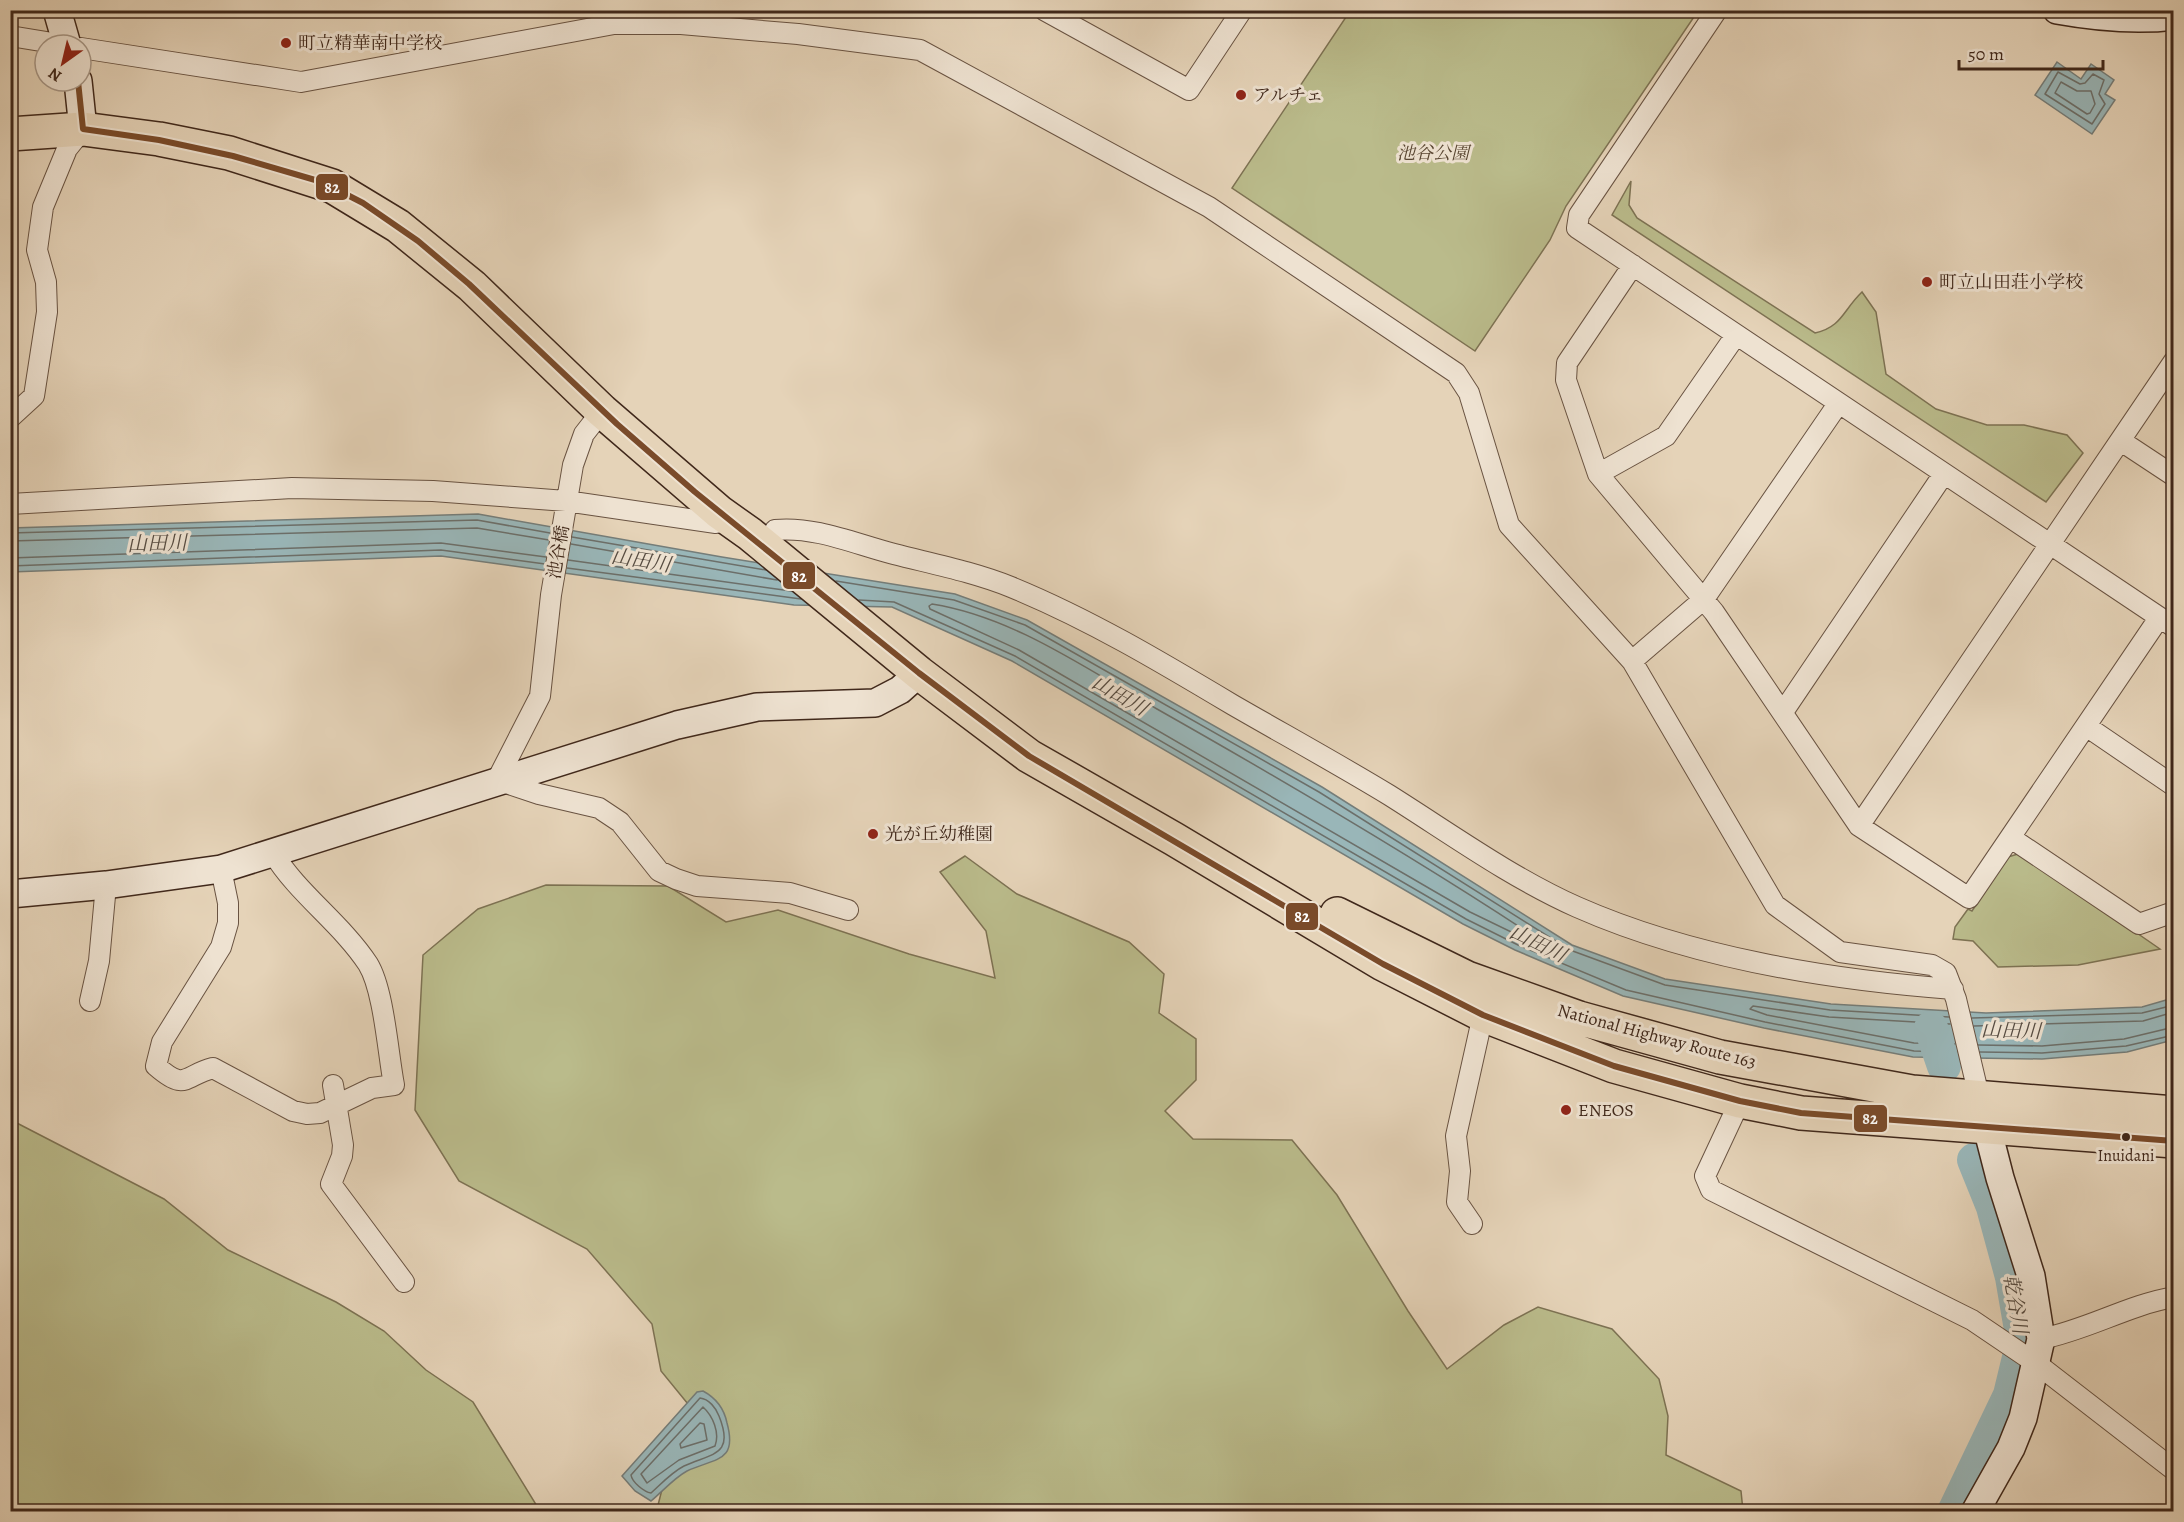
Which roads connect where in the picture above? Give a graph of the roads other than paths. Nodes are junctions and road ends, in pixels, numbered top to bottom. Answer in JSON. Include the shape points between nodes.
{"nodes":[{"id":1,"x":57,"y":10,"type":"edge"},
{"id":2,"x":1044,"y":10,"type":"edge"},
{"id":3,"x":1242,"y":10,"type":"edge"},
{"id":4,"x":1717,"y":10,"type":"edge"},
{"id":5,"x":2057,"y":10,"type":"edge"},
{"id":6,"x":2174,"y":16,"type":"edge"},
{"id":7,"x":615,"y":17,"type":"edge"},
{"id":8,"x":1075,"y":17,"type":"edge"},
{"id":9,"x":63,"y":33,"type":"edge"},
{"id":10,"x":15,"y":37,"type":"edge"},
{"id":11,"x":33,"y":40,"type":"edge"},
{"id":12,"x":93,"y":50,"type":"edge"},
{"id":13,"x":79,"y":93,"type":"edge"},
{"id":14,"x":83,"y":129,"type":"junction"},
{"id":15,"x":10,"y":134,"type":"edge"},
{"id":16,"x":1633,"y":265,"type":"junction"},
{"id":17,"x":1736,"y":335,"type":"junction"},
{"id":18,"x":2174,"y":361,"type":"edge"},
{"id":19,"x":1838,"y":404,"type":"junction"},
{"id":20,"x":602,"y":411,"type":"junction"},
{"id":21,"x":10,"y":418,"type":"edge"},
{"id":22,"x":2121,"y":441,"type":"junction"},
{"id":23,"x":1598,"y":474,"type":"junction"},
{"id":24,"x":1943,"y":474,"type":"junction"},
{"id":25,"x":2174,"y":476,"type":"edge"},
{"id":26,"x":10,"y":504,"type":"edge"},
{"id":27,"x":566,"y":505,"type":"junction"},
{"id":28,"x":716,"y":523,"type":"dead end"},
{"id":29,"x":762,"y":532,"type":"junction"},
{"id":30,"x":2050,"y":546,"type":"junction"},
{"id":31,"x":1704,"y":599,"type":"junction"},
{"id":32,"x":2167,"y":622,"type":"edge"},
{"id":33,"x":1632,"y":661,"type":"junction"},
{"id":34,"x":919,"y":673,"type":"junction"},
{"id":35,"x":1783,"y":712,"type":"junction"},
{"id":36,"x":2086,"y":726,"type":"junction"},
{"id":37,"x":498,"y":780,"type":"junction"},
{"id":38,"x":2174,"y":786,"type":"edge"},
{"id":39,"x":1859,"y":826,"type":"junction"},
{"id":40,"x":2011,"y":838,"type":"junction"},
{"id":41,"x":1174,"y":839,"type":"junction"},
{"id":42,"x":273,"y":853,"type":"junction"},
{"id":43,"x":221,"y":869,"type":"junction"},
{"id":44,"x":106,"y":885,"type":"junction"},
{"id":45,"x":10,"y":894,"type":"edge"},
{"id":46,"x":848,"y":910,"type":"dead end"},
{"id":47,"x":2174,"y":912,"type":"edge"},
{"id":48,"x":1954,"y":994,"type":"junction"},
{"id":49,"x":90,"y":1001,"type":"dead end"},
{"id":50,"x":1483,"y":1015,"type":"junction"},
{"id":51,"x":335,"y":1094,"type":"junction"},
{"id":52,"x":2174,"y":1094,"type":"edge"},
{"id":53,"x":1980,"y":1099,"type":"junction"},
{"id":54,"x":1740,"y":1101,"type":"junction"},
{"id":55,"x":2065,"y":1103,"type":"junction"},
{"id":56,"x":2174,"y":1113,"type":"edge"},
{"id":57,"x":2174,"y":1141,"type":"edge"},
{"id":58,"x":1472,"y":1224,"type":"dead end"},
{"id":59,"x":404,"y":1282,"type":"dead end"},
{"id":60,"x":2174,"y":1297,"type":"edge"},
{"id":61,"x":2039,"y":1351,"type":"junction"},
{"id":62,"x":2174,"y":1470,"type":"edge"},
{"id":63,"x":1975,"y":1512,"type":"edge"}],
"edges":[{"from":1,"to":9,"type":"street"},
{"from":2,"to":8,"type":"street"},
{"from":3,"to":8,"type":"street","via":[[1189,90]]},
{"from":4,"to":16,"type":"street","via":[[1576,221],[1581,232]]},
{"from":5,"to":6,"type":"street","via":[[2101,18]]},
{"from":7,"to":12,"type":"street","via":[[301,82]]},
{"from":7,"to":33,"type":"street","via":[[920,50],[1209,207],[1456,373],[1469,393],[1509,525]]},
{"from":10,"to":11,"type":"street"},
{"from":13,"to":14,"type":"street"},
{"from":14,"to":15,"type":"highway","name":"National Highway Route 163"},
{"from":14,"to":20,"type":"highway","name":"National Highway Route 163","via":[[229,153],[332,186],[398,226],[472,286]]},
{"from":14,"to":21,"type":"street","via":[[67,148],[43,207],[37,250],[46,282],[47,312],[34,396]]},
{"from":16,"to":17,"type":"street"},
{"from":16,"to":23,"type":"street","via":[[1567,363],[1566,380]]},
{"from":17,"to":19,"type":"street"},
{"from":17,"to":23,"type":"street","via":[[1666,436]]},
{"from":18,"to":22,"type":"street"},
{"from":19,"to":24,"type":"street"},
{"from":19,"to":31,"type":"street"},
{"from":20,"to":27,"type":"street","name":"池谷橋","via":[[584,434],[573,465]]},
{"from":20,"to":29,"type":"highway","name":"National Highway Route 163","via":[[719,512]]},
{"from":22,"to":25,"type":"street"},
{"from":22,"to":30,"type":"street"},
{"from":23,"to":31,"type":"street"},
{"from":24,"to":30,"type":"street"},
{"from":24,"to":35,"type":"street"},
{"from":26,"to":27,"type":"street","via":[[292,488],[433,491]]},
{"from":27,"to":28,"type":"street"},
{"from":27,"to":37,"type":"street","name":"池谷橋","via":[[540,696]]},
{"from":29,"to":34,"type":"highway","name":"National Highway Route 163"},
{"from":29,"to":48,"type":"street","via":[[809,531],[987,579],[1035,598],[1168,667],[1389,795],[1477,853],[1575,906],[1630,928],[1696,949]]},
{"from":30,"to":32,"type":"street"},
{"from":30,"to":39,"type":"street"},
{"from":31,"to":33,"type":"street"},
{"from":31,"to":35,"type":"street"},
{"from":32,"to":36,"type":"street"},
{"from":33,"to":48,"type":"street","via":[[1775,905],[1840,952],[1932,965],[1946,973]]},
{"from":34,"to":37,"type":"street","via":[[900,690],[875,703],[757,707],[677,725]]},
{"from":34,"to":41,"type":"highway","name":"National Highway Route 163","via":[[1029,756]]},
{"from":35,"to":39,"type":"street"},
{"from":36,"to":38,"type":"street"},
{"from":36,"to":40,"type":"street"},
{"from":37,"to":42,"type":"street"},
{"from":37,"to":46,"type":"street","via":[[599,808],[620,822],[659,871],[676,879],[697,886],[790,893]]},
{"from":39,"to":40,"type":"street","via":[[1970,898]]},
{"from":40,"to":47,"type":"street","via":[[2139,924]]},
{"from":41,"to":50,"type":"highway","name":"National Highway Route 163","via":[[1383,964]]},
{"from":41,"to":53,"type":"highway","name":"National Highway Route 163","via":[[1232,862],[1467,978],[1579,1018],[1720,1057],[1912,1092]]},
{"from":42,"to":43,"type":"street"},
{"from":42,"to":51,"type":"street","via":[[369,966],[378,990],[394,1085]]},
{"from":43,"to":44,"type":"street"},
{"from":43,"to":51,"type":"street","via":[[228,923],[221,947],[162,1042],[156,1066],[172,1080],[180,1081],[213,1068],[293,1112],[320,1113]]},
{"from":44,"to":45,"type":"street"},
{"from":44,"to":49,"type":"street","via":[[99,961]]},
{"from":48,"to":53,"type":"street"},
{"from":50,"to":54,"type":"highway","name":"National Highway Route 163","via":[[1614,1066]]},
{"from":50,"to":58,"type":"street","via":[[1456,1136],[1460,1171],[1457,1202]]},
{"from":51,"to":59,"type":"street","via":[[344,1145],[331,1184]]},
{"from":52,"to":55,"type":"highway"},
{"from":53,"to":54,"type":"highway","name":"National Highway Route 163","via":[[1849,1118]]},
{"from":53,"to":55,"type":"highway","name":"National Highway Route 163"},
{"from":53,"to":57,"type":"highway","name":"National Highway Route 163"},
{"from":53,"to":61,"type":"street","via":[[2031,1276]]},
{"from":54,"to":61,"type":"street","via":[[1705,1176],[1711,1190]]},
{"from":55,"to":56,"type":"highway","name":"National Highway Route 163"},
{"from":60,"to":61,"type":"street","via":[[2132,1309]]},
{"from":61,"to":62,"type":"street"},
{"from":61,"to":63,"type":"street","via":[[2023,1418]]}]}
